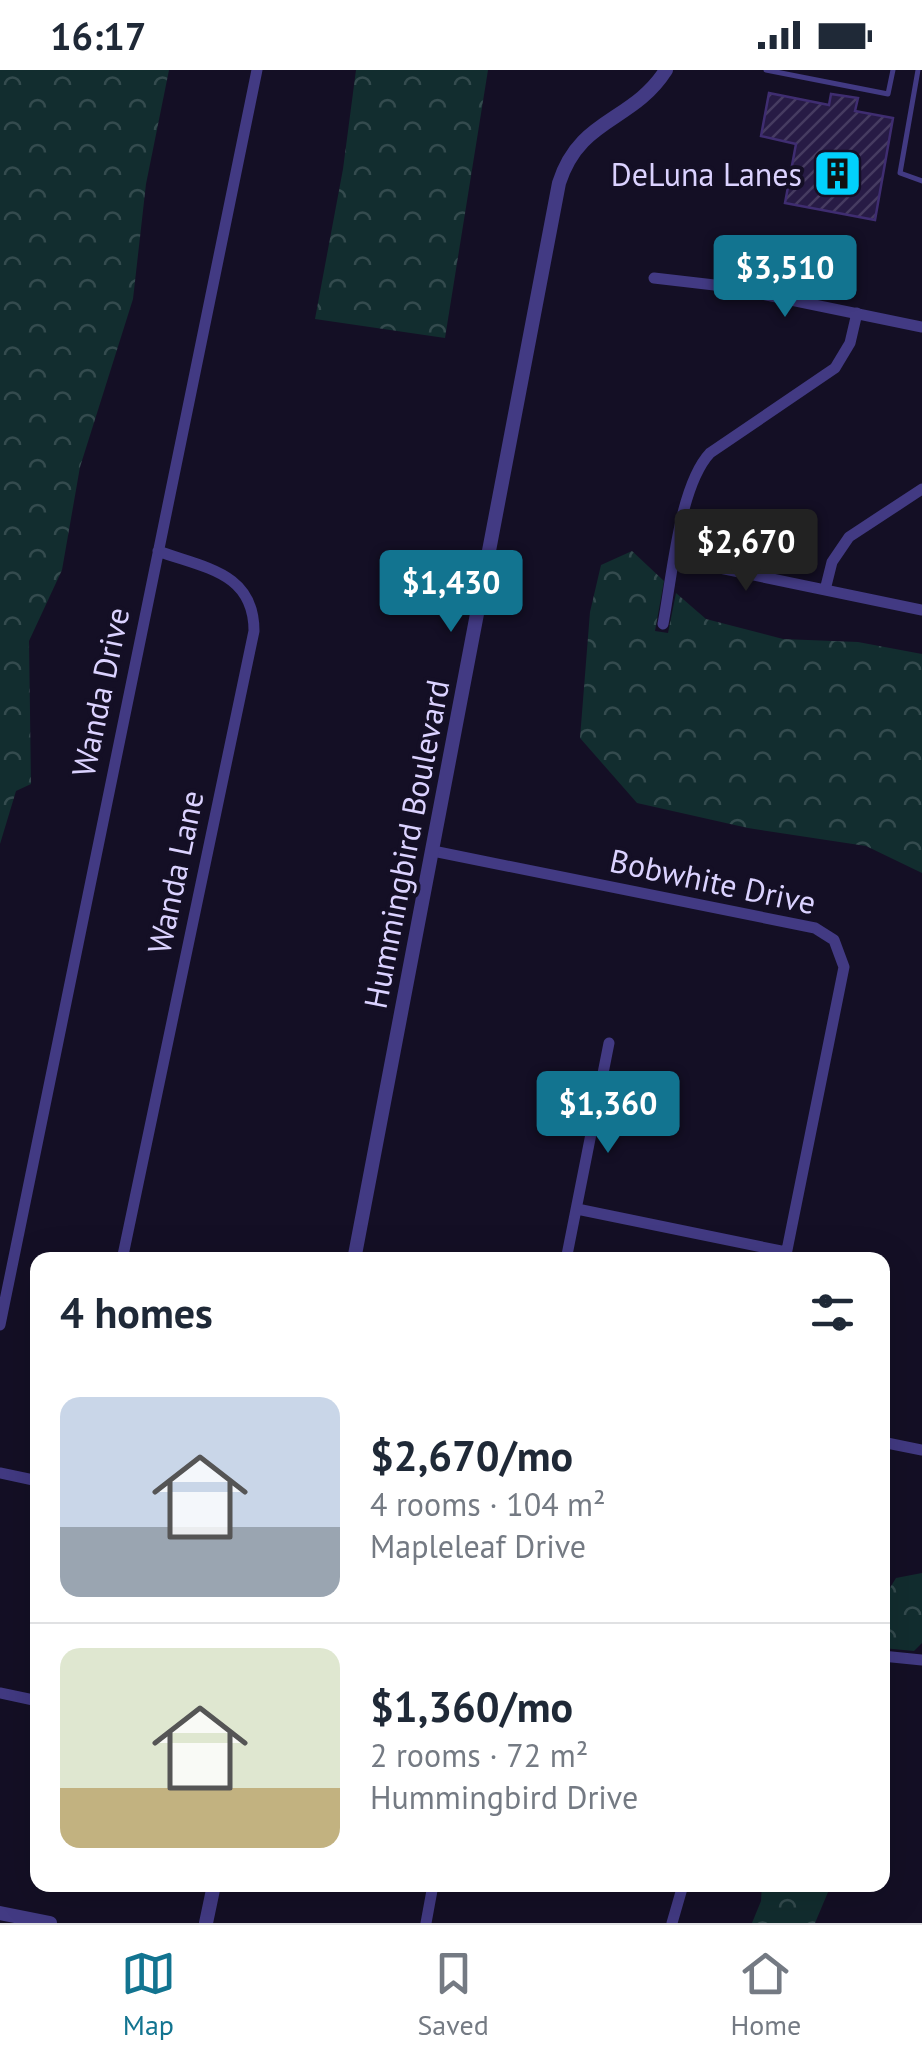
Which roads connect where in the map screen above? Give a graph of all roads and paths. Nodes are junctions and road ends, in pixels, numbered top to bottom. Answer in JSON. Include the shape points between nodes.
{"nodes":[{"id":1,"x":257,"y":70,"type":"edge"},
{"id":2,"x":666,"y":70,"type":"edge"},
{"id":3,"x":766,"y":70,"type":"edge"},
{"id":4,"x":894,"y":70,"type":"edge"},
{"id":5,"x":918,"y":70,"type":"edge"},
{"id":6,"x":919,"y":81,"type":"edge"},
{"id":7,"x":922,"y":181,"type":"edge"},
{"id":8,"x":654,"y":278,"type":"dead end"},
{"id":9,"x":857,"y":314,"type":"junction"},
{"id":10,"x":922,"y":327,"type":"edge"},
{"id":11,"x":922,"y":489,"type":"edge"},
{"id":12,"x":158,"y":551,"type":"junction"},
{"id":13,"x":676,"y":558,"type":"junction"},
{"id":14,"x":825,"y":590,"type":"junction"},
{"id":15,"x":922,"y":610,"type":"edge"},
{"id":16,"x":663,"y":624,"type":"dead end"},
{"id":17,"x":433,"y":851,"type":"junction"},
{"id":18,"x":609,"y":1044,"type":"dead end"},
{"id":19,"x":577,"y":1209,"type":"junction"},
{"id":20,"x":124,"y":1252,"type":"edge"},
{"id":21,"x":356,"y":1252,"type":"edge"},
{"id":22,"x":568,"y":1252,"type":"edge"},
{"id":23,"x":767,"y":1252,"type":"edge"},
{"id":24,"x":786,"y":1252,"type":"edge"},
{"id":25,"x":0,"y":1325,"type":"edge"},
{"id":26,"x":890,"y":1444,"type":"edge"},
{"id":27,"x":922,"y":1450,"type":"edge"},
{"id":28,"x":0,"y":1473,"type":"edge"},
{"id":29,"x":30,"y":1479,"type":"edge"},
{"id":30,"x":890,"y":1657,"type":"edge"},
{"id":31,"x":922,"y":1660,"type":"edge"},
{"id":32,"x":0,"y":1693,"type":"edge"},
{"id":33,"x":30,"y":1699,"type":"edge"},
{"id":34,"x":213,"y":1892,"type":"edge"},
{"id":35,"x":432,"y":1892,"type":"edge"},
{"id":36,"x":681,"y":1892,"type":"edge"},
{"id":37,"x":0,"y":1913,"type":"edge"},
{"id":38,"x":50,"y":1923,"type":"edge"},
{"id":39,"x":206,"y":1923,"type":"edge"},
{"id":40,"x":426,"y":1923,"type":"edge"},
{"id":41,"x":672,"y":1923,"type":"edge"}],
"edges":[{"from":1,"to":12,"type":"street","name":"Wanda Drive"},
{"from":2,"to":17,"type":"street","name":"Hummingbird Boulevard","via":[[644,99],[584,138],[559,183]]},
{"from":3,"to":4,"type":"lane","via":[[888,94]]},
{"from":5,"to":6,"type":"lane"},
{"from":6,"to":7,"type":"lane","via":[[900,173]]},
{"from":8,"to":9,"type":"street"},
{"from":9,"to":10,"type":"street"},
{"from":9,"to":13,"type":"street","via":[[834,368],[700,463]]},
{"from":11,"to":14,"type":"street","via":[[849,538],[832,562]]},
{"from":12,"to":20,"type":"street","name":"Wanda Lane","via":[[236,582],[250,600],[254,631]]},
{"from":12,"to":25,"type":"street","name":"Wanda Drive"},
{"from":13,"to":14,"type":"street"},
{"from":13,"to":16,"type":"street"},
{"from":14,"to":15,"type":"street"},
{"from":17,"to":21,"type":"street","name":"Hummingbird Boulevard"},
{"from":17,"to":24,"type":"street","name":"Bobwhite Drive","via":[[814,928],[834,940],[844,967]]},
{"from":18,"to":19,"type":"street"},
{"from":19,"to":22,"type":"street"},
{"from":19,"to":23,"type":"street"},
{"from":26,"to":27,"type":"street"},
{"from":28,"to":29,"type":"street"},
{"from":30,"to":31,"type":"street"},
{"from":32,"to":33,"type":"street"},
{"from":34,"to":39,"type":"street"},
{"from":35,"to":40,"type":"street"},
{"from":36,"to":41,"type":"street"},
{"from":37,"to":38,"type":"street"}]}
